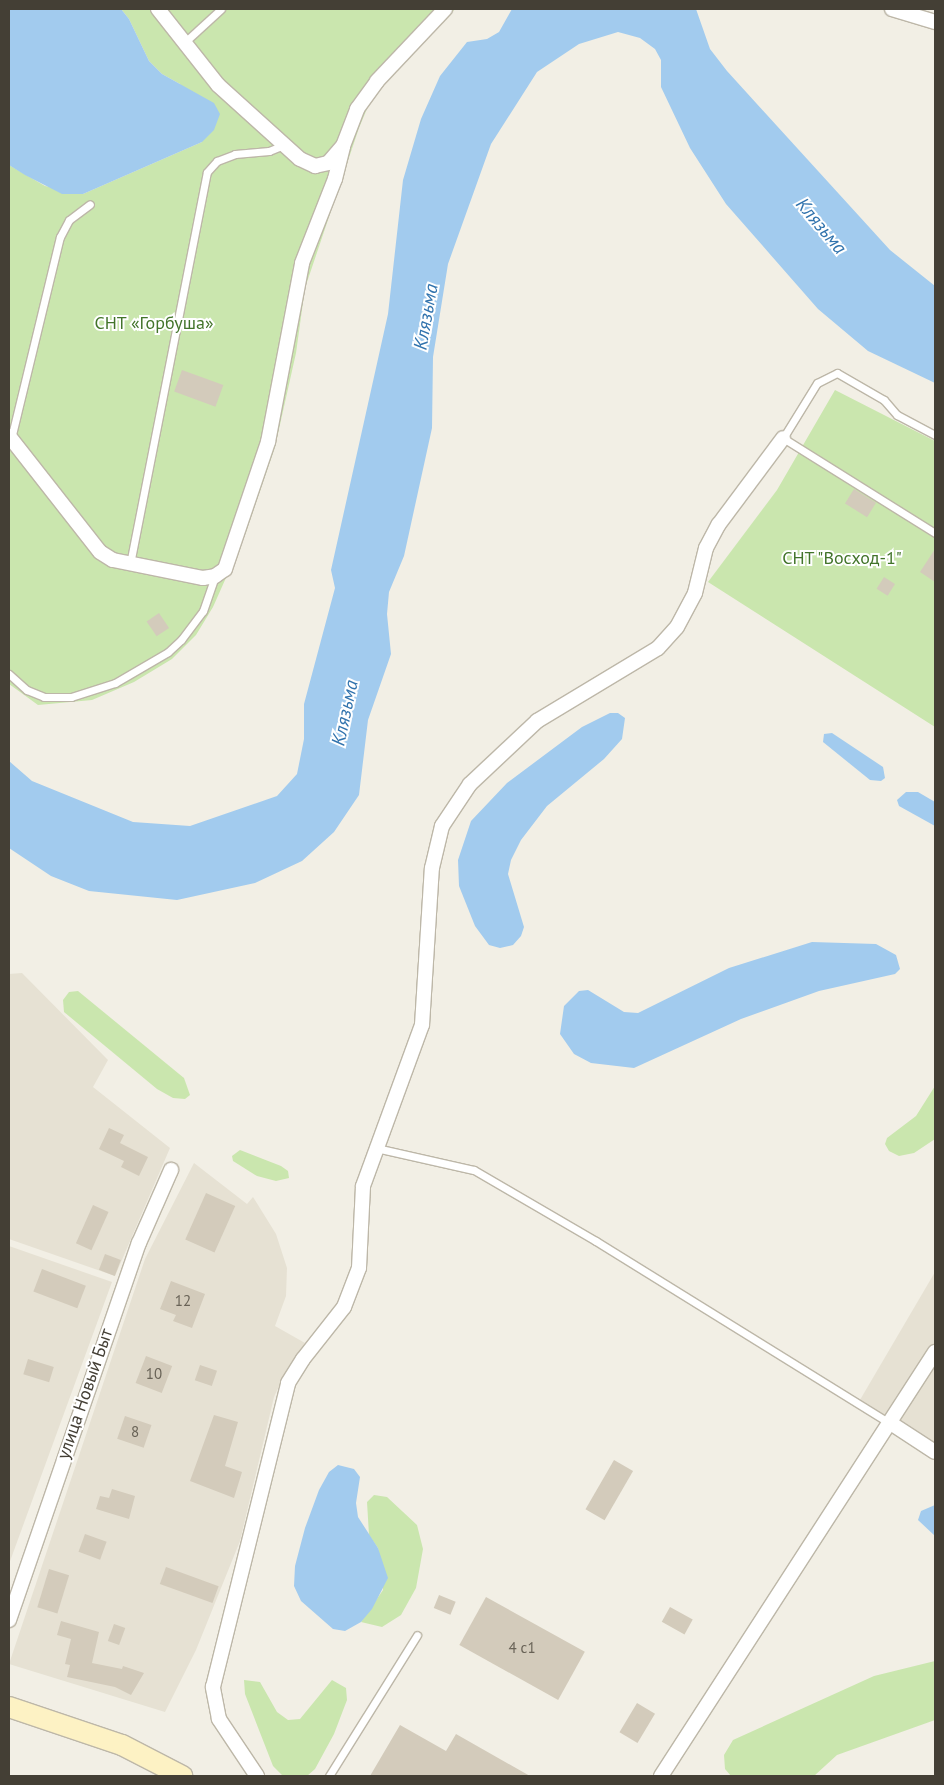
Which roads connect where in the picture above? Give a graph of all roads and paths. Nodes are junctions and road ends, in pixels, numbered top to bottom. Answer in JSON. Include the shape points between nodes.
{"nodes":[{"id":1,"x":158,"y":9,"type":"edge"},
{"id":2,"x":221,"y":9,"type":"edge"},
{"id":3,"x":444,"y":9,"type":"edge"},
{"id":4,"x":892,"y":9,"type":"edge"},
{"id":5,"x":935,"y":22,"type":"edge"},
{"id":6,"x":186,"y":41,"type":"junction"},
{"id":7,"x":284,"y":144,"type":"junction"},
{"id":8,"x":343,"y":146,"type":"junction"},
{"id":9,"x":90,"y":204,"type":"dead end"},
{"id":10,"x":935,"y":435,"type":"edge"},
{"id":11,"x":10,"y":438,"type":"edge"},
{"id":12,"x":783,"y":438,"type":"junction"},
{"id":13,"x":935,"y":533,"type":"edge"},
{"id":14,"x":130,"y":564,"type":"junction"},
{"id":15,"x":215,"y":576,"type":"junction"},
{"id":16,"x":9,"y":674,"type":"edge"},
{"id":17,"x":375,"y":1148,"type":"junction"},
{"id":18,"x":170,"y":1170,"type":"dead end"},
{"id":19,"x":935,"y":1352,"type":"edge"},
{"id":20,"x":892,"y":1424,"type":"junction"},
{"id":21,"x":935,"y":1452,"type":"edge"},
{"id":22,"x":9,"y":1620,"type":"edge"},
{"id":23,"x":417,"y":1634,"type":"dead end"},
{"id":24,"x":9,"y":1707,"type":"edge"},
{"id":25,"x":182,"y":1776,"type":"edge"},
{"id":26,"x":257,"y":1776,"type":"edge"},
{"id":27,"x":328,"y":1776,"type":"edge"},
{"id":28,"x":661,"y":1776,"type":"edge"}],
"edges":[{"from":1,"to":6,"type":"street"},
{"from":2,"to":6,"type":"lane"},
{"from":3,"to":8,"type":"street","via":[[376,81],[357,109]]},
{"from":4,"to":5,"type":"street"},
{"from":6,"to":7,"type":"street","via":[[218,85]]},
{"from":7,"to":8,"type":"street","via":[[300,159],[315,166],[328,163]]},
{"from":7,"to":14,"type":"lane","via":[[269,151],[235,154],[218,160],[207,172]]},
{"from":8,"to":15,"type":"street","via":[[298,278],[280,392],[268,442],[224,568]]},
{"from":9,"to":11,"type":"lane","via":[[69,220],[60,237]]},
{"from":10,"to":12,"type":"lane","via":[[898,415],[884,400],[837,373],[817,383]]},
{"from":11,"to":14,"type":"street","via":[[100,552],[112,560]]},
{"from":12,"to":13,"type":"lane"},
{"from":12,"to":17,"type":"street","via":[[714,532],[706,548],[695,593],[677,627],[658,648],[537,721],[470,784],[452,808],[442,826],[432,868],[422,1025]]},
{"from":14,"to":15,"type":"street","via":[[203,578]]},
{"from":15,"to":16,"type":"lane","via":[[203,611],[181,640],[168,652],[115,683],[71,697],[44,697],[27,690]]},
{"from":17,"to":20,"type":"lane","via":[[474,1170],[596,1240]]},
{"from":17,"to":26,"type":"street","via":[[363,1186],[360,1216],[362,1249],[354,1286],[344,1307],[288,1383],[213,1687],[219,1719]]},
{"from":18,"to":22,"type":"street","name":"улица Новый Быт","via":[[139,1243]]},
{"from":19,"to":20,"type":"street"},
{"from":20,"to":21,"type":"street"},
{"from":20,"to":28,"type":"street"},
{"from":23,"to":27,"type":"lane"},
{"from":24,"to":25,"type":"main road","via":[[122,1745]]}]}
